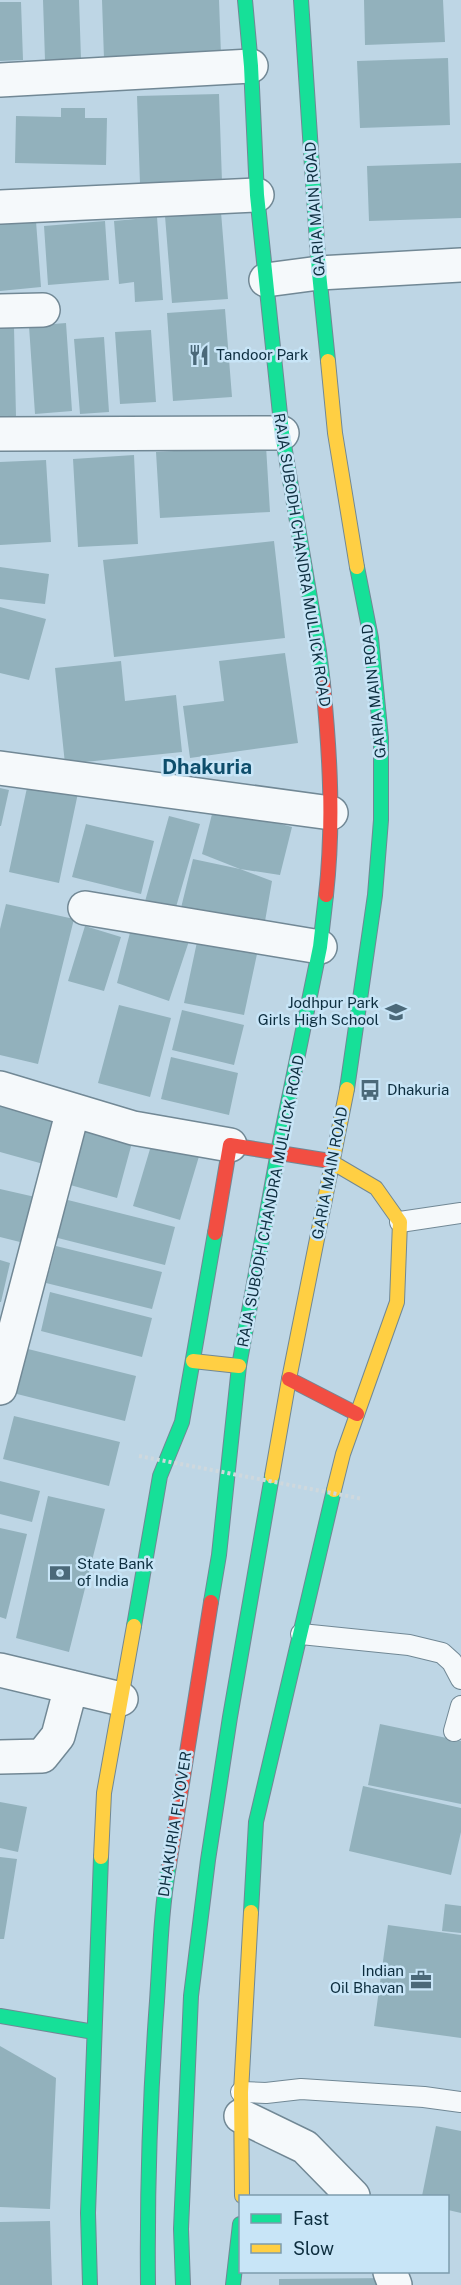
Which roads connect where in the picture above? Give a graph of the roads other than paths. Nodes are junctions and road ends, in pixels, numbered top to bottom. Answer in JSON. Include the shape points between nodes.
{"nodes":[{"id":1,"x":245,"y":0,"type":"edge"},
{"id":2,"x":301,"y":0,"type":"edge"},
{"id":3,"x":251,"y":66,"type":"junction"},
{"id":4,"x":0,"y":80,"type":"edge"},
{"id":5,"x":257,"y":195,"type":"junction"},
{"id":6,"x":0,"y":207,"type":"edge"},
{"id":7,"x":461,"y":265,"type":"edge"},
{"id":8,"x":319,"y":273,"type":"junction"},
{"id":9,"x":266,"y":280,"type":"junction"},
{"id":10,"x":43,"y":310,"type":"dead end"},
{"id":11,"x":0,"y":311,"type":"edge"},
{"id":12,"x":282,"y":433,"type":"junction"},
{"id":13,"x":0,"y":434,"type":"edge"},
{"id":14,"x":0,"y":768,"type":"edge"},
{"id":15,"x":332,"y":813,"type":"junction"},
{"id":16,"x":86,"y":908,"type":"dead end"},
{"id":17,"x":320,"y":947,"type":"junction"},
{"id":18,"x":0,"y":1088,"type":"edge"},
{"id":19,"x":73,"y":1110,"type":"junction"},
{"id":20,"x":230,"y":1145,"type":"junction"},
{"id":21,"x":278,"y":1152,"type":"junction"},
{"id":22,"x":333,"y":1162,"type":"junction"},
{"id":23,"x":461,"y":1213,"type":"edge"},
{"id":24,"x":400,"y":1222,"type":"junction"},
{"id":25,"x":193,"y":1361,"type":"junction"},
{"id":26,"x":239,"y":1366,"type":"junction"},
{"id":27,"x":290,"y":1379,"type":"junction"},
{"id":28,"x":0,"y":1388,"type":"edge"},
{"id":29,"x":357,"y":1414,"type":"junction"},
{"id":30,"x":301,"y":1634,"type":"junction"},
{"id":31,"x":0,"y":1670,"type":"edge"},
{"id":32,"x":461,"y":1679,"type":"edge"},
{"id":33,"x":71,"y":1687,"type":"junction"},
{"id":34,"x":121,"y":1699,"type":"junction"},
{"id":35,"x":461,"y":1706,"type":"edge"},
{"id":36,"x":454,"y":1731,"type":"dead end"},
{"id":37,"x":0,"y":1757,"type":"edge"},
{"id":38,"x":0,"y":2016,"type":"edge"},
{"id":39,"x":94,"y":2032,"type":"junction"},
{"id":40,"x":461,"y":2102,"type":"edge"},
{"id":41,"x":241,"y":2104,"type":"junction"},
{"id":42,"x":242,"y":2195,"type":"edge"},
{"id":43,"x":351,"y":2195,"type":"edge"},
{"id":44,"x":239,"y":2233,"type":"edge"},
{"id":45,"x":90,"y":2285,"type":"edge"},
{"id":46,"x":148,"y":2285,"type":"edge"},
{"id":47,"x":183,"y":2285,"type":"edge"},
{"id":48,"x":233,"y":2285,"type":"edge"}],
"edges":[{"from":1,"to":3,"type":"main road","name":"RAJA SUBODH CHANDRA MULLICK ROAD"},
{"from":2,"to":8,"type":"main road","name":"GARIA MAIN ROAD"},
{"from":3,"to":4,"type":"street"},
{"from":3,"to":5,"type":"main road","name":"RAJA SUBODH CHANDRA MULLICK ROAD"},
{"from":5,"to":6,"type":"street"},
{"from":5,"to":9,"type":"main road","name":"RAJA SUBODH CHANDRA MULLICK ROAD"},
{"from":7,"to":8,"type":"street"},
{"from":8,"to":9,"type":"street"},
{"from":8,"to":22,"type":"main road","name":"GARIA MAIN ROAD","via":[[335,433],[371,638],[381,738],[381,820],[375,895]]},
{"from":9,"to":12,"type":"main road","name":"RAJA SUBODH CHANDRA MULLICK ROAD"},
{"from":10,"to":11,"type":"street"},
{"from":12,"to":13,"type":"street"},
{"from":12,"to":15,"type":"main road","name":"RAJA SUBODH CHANDRA MULLICK ROAD","via":[[319,651]]},
{"from":14,"to":15,"type":"street"},
{"from":15,"to":17,"type":"main road","name":"RAJA SUBODH CHANDRA MULLICK ROAD"},
{"from":16,"to":17,"type":"street"},
{"from":17,"to":21,"type":"main road","name":"RAJA SUBODH CHANDRA MULLICK ROAD"},
{"from":18,"to":19,"type":"street"},
{"from":19,"to":20,"type":"street","via":[[133,1128]]},
{"from":19,"to":28,"type":"street"},
{"from":20,"to":21,"type":"main road"},
{"from":20,"to":25,"type":"main road"},
{"from":21,"to":22,"type":"main road"},
{"from":21,"to":26,"type":"main road","name":"RAJA SUBODH CHANDRA MULLICK ROAD"},
{"from":22,"to":24,"type":"main road","via":[[376,1188]]},
{"from":22,"to":27,"type":"main road","name":"GARIA MAIN ROAD"},
{"from":23,"to":24,"type":"lane"},
{"from":24,"to":29,"type":"main road","via":[[397,1302]]},
{"from":25,"to":26,"type":"main road"},
{"from":25,"to":34,"type":"main road","via":[[182,1422],[160,1476]]},
{"from":26,"to":46,"type":"main road","name":"DHAKURIA FLYOVER","via":[[219,1555],[164,1893],[153,2042]]},
{"from":27,"to":29,"type":"main road"},
{"from":27,"to":47,"type":"main road","via":[[228,1728],[191,1996],[181,2229]]},
{"from":29,"to":30,"type":"main road","via":[[343,1454]]},
{"from":30,"to":32,"type":"lane","via":[[409,1645],[442,1653]]},
{"from":30,"to":41,"type":"main road","via":[[256,1822]]},
{"from":31,"to":33,"type":"street"},
{"from":33,"to":34,"type":"street"},
{"from":33,"to":37,"type":"street","via":[[58,1736],[42,1756]]},
{"from":34,"to":39,"type":"main road","via":[[104,1793]]},
{"from":35,"to":36,"type":"lane"},
{"from":38,"to":39,"type":"main road"},
{"from":39,"to":45,"type":"main road","via":[[88,2213]]},
{"from":40,"to":41,"type":"lane","via":[[301,2089],[266,2093]]},
{"from":41,"to":42,"type":"main road"},
{"from":41,"to":43,"type":"street","via":[[305,2147]]},
{"from":44,"to":48,"type":"main road"}]}
